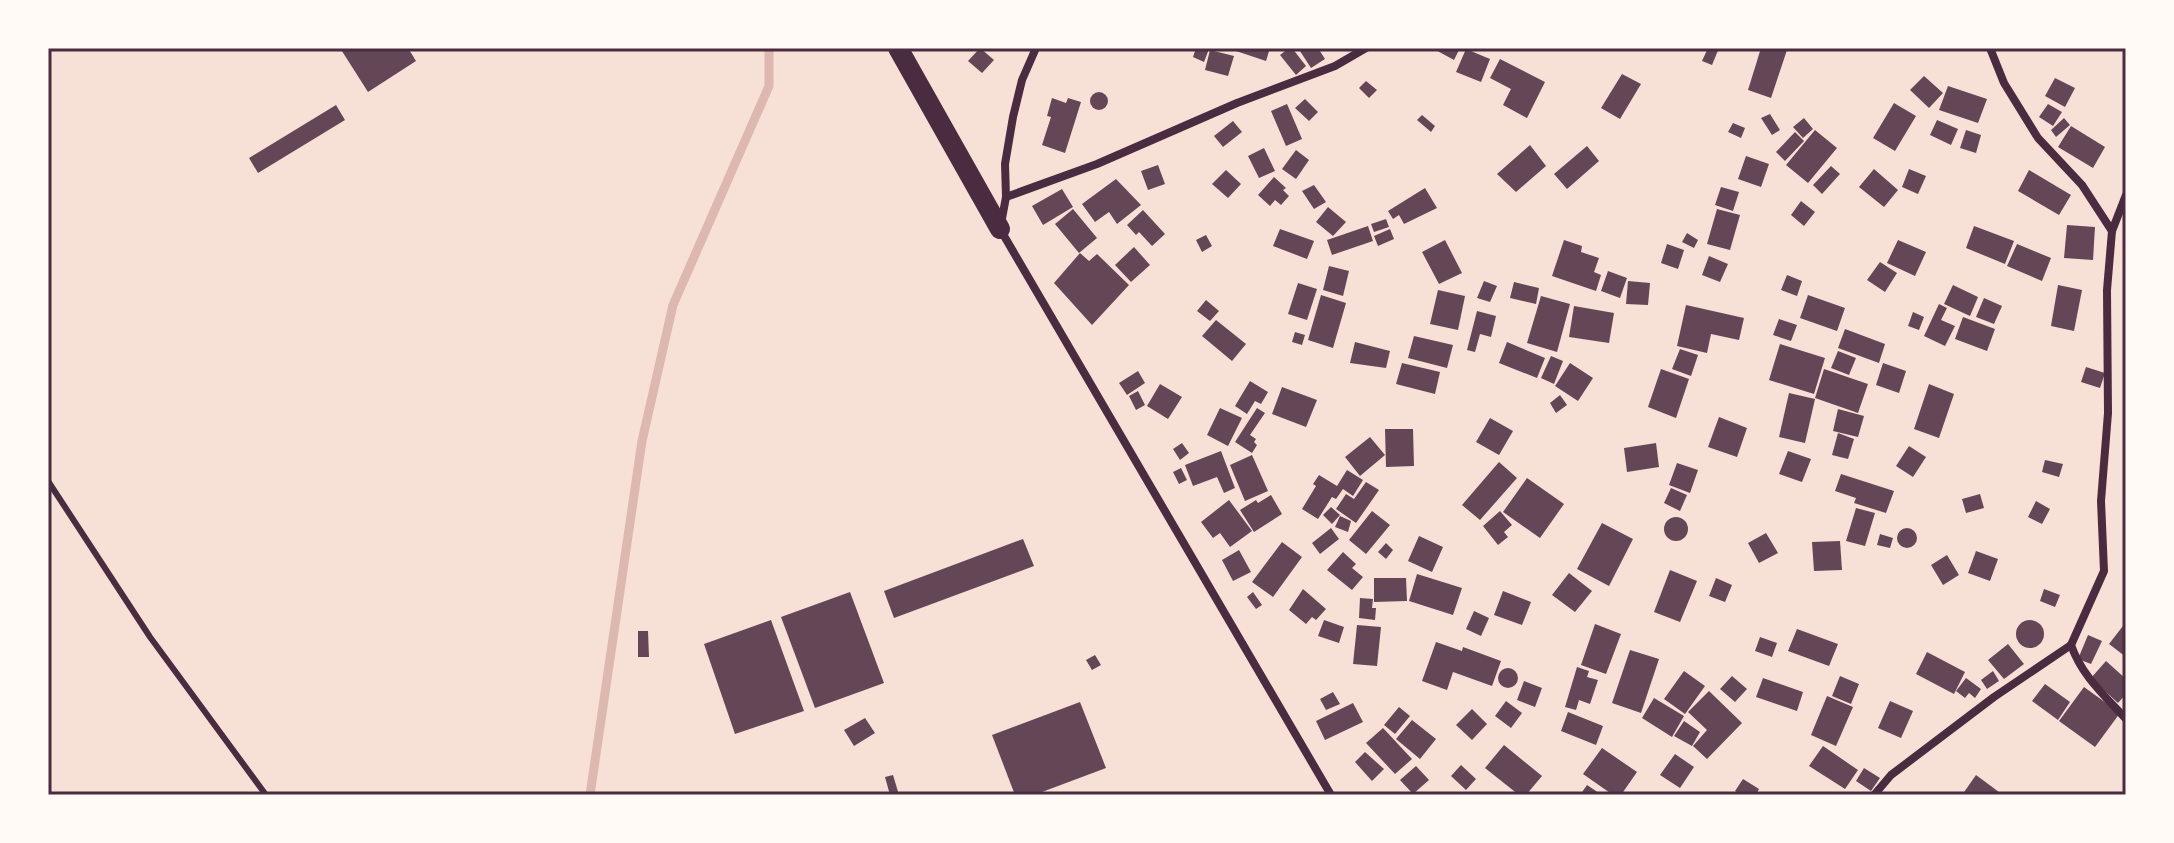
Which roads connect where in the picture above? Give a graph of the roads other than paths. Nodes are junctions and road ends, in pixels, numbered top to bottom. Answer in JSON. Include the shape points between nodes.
{"nodes":[{"id":1,"x":898,"y":48,"type":"edge"},
{"id":2,"x":1036,"y":48,"type":"edge"},
{"id":3,"x":1366,"y":48,"type":"edge"},
{"id":4,"x":1990,"y":48,"type":"edge"},
{"id":5,"x":2126,"y":195,"type":"edge"},
{"id":6,"x":1006,"y":197,"type":"junction"},
{"id":7,"x":1000,"y":229,"type":"junction"},
{"id":8,"x":2112,"y":231,"type":"junction"},
{"id":9,"x":48,"y":481,"type":"edge"},
{"id":10,"x":2071,"y":645,"type":"junction"},
{"id":11,"x":2126,"y":719,"type":"edge"},
{"id":12,"x":266,"y":795,"type":"edge"},
{"id":13,"x":1331,"y":795,"type":"edge"},
{"id":14,"x":1874,"y":795,"type":"edge"}],
"edges":[{"from":1,"to":7,"type":"main road"},
{"from":2,"to":6,"type":"street","via":[[1013,117]]},
{"from":3,"to":6,"type":"street","via":[[1335,66]]},
{"from":4,"to":8,"type":"street","via":[[2004,83],[2038,138],[2082,185]]},
{"from":5,"to":8,"type":"street"},
{"from":6,"to":7,"type":"street"},
{"from":7,"to":13,"type":"street"},
{"from":8,"to":10,"type":"street","via":[[2101,501],[2104,571]]},
{"from":9,"to":12,"type":"lane","via":[[150,637]]},
{"from":10,"to":11,"type":"street","via":[[2089,680]]},
{"from":10,"to":14,"type":"street","via":[[1891,775]]}]}
